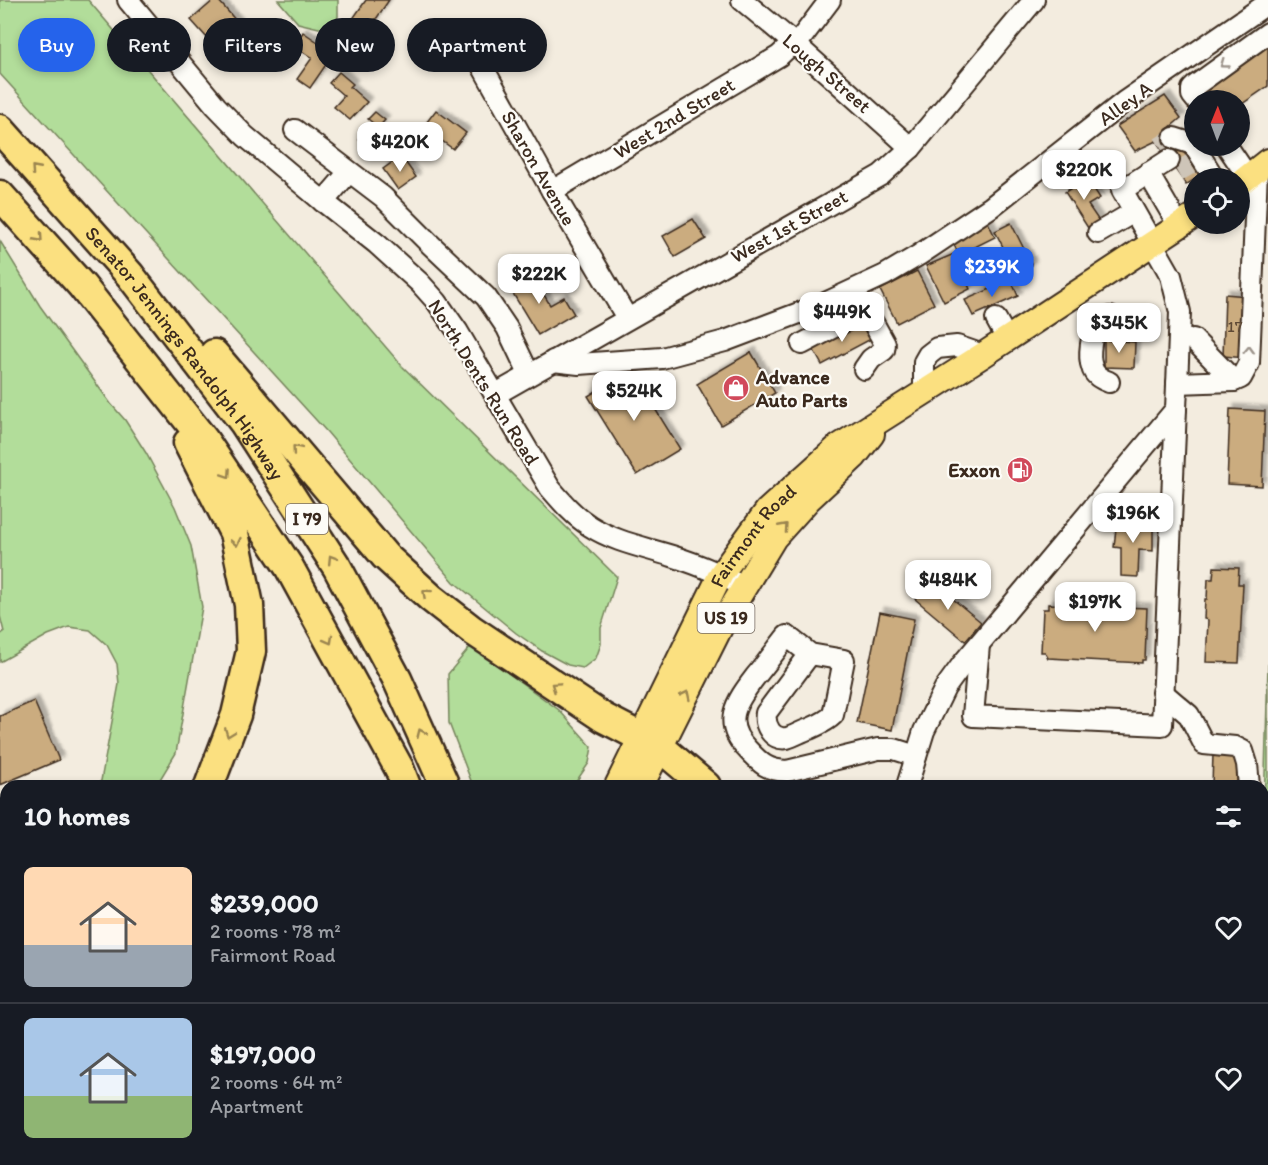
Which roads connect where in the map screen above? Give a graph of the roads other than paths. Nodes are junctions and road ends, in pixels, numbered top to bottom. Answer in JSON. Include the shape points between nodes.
{"nodes":[{"id":1,"x":128,"y":0,"type":"edge"},
{"id":2,"x":742,"y":0,"type":"edge"},
{"id":3,"x":830,"y":0,"type":"edge"},
{"id":4,"x":1034,"y":0,"type":"edge"},
{"id":5,"x":1268,"y":3,"type":"edge"},
{"id":6,"x":1268,"y":33,"type":"edge"},
{"id":7,"x":795,"y":44,"type":"junction"},
{"id":8,"x":485,"y":72,"type":"edge"},
{"id":9,"x":1192,"y":90,"type":"edge"},
{"id":10,"x":0,"y":129,"type":"edge"},
{"id":11,"x":295,"y":130,"type":"dead end"},
{"id":12,"x":911,"y":148,"type":"junction"},
{"id":13,"x":1237,"y":156,"type":"edge"},
{"id":14,"x":1172,"y":157,"type":"edge"},
{"id":15,"x":1194,"y":168,"type":"edge"},
{"id":16,"x":349,"y":172,"type":"junction"},
{"id":17,"x":1253,"y":173,"type":"edge"},
{"id":18,"x":552,"y":191,"type":"junction"},
{"id":19,"x":0,"y":195,"type":"edge"},
{"id":20,"x":323,"y":202,"type":"junction"},
{"id":21,"x":1184,"y":208,"type":"edge"},
{"id":22,"x":1134,"y":212,"type":"junction"},
{"id":23,"x":1184,"y":223,"type":"edge"},
{"id":24,"x":1098,"y":234,"type":"dead end"},
{"id":25,"x":1152,"y":243,"type":"junction"},
{"id":26,"x":130,"y":275,"type":"junction"},
{"id":27,"x":1110,"y":317,"type":"dead end"},
{"id":28,"x":627,"y":318,"type":"junction"},
{"id":29,"x":1193,"y":339,"type":"dead end"},
{"id":30,"x":128,"y":344,"type":"junction"},
{"id":31,"x":802,"y":344,"type":"dead end"},
{"id":32,"x":554,"y":362,"type":"junction"},
{"id":33,"x":864,"y":369,"type":"dead end"},
{"id":34,"x":529,"y":374,"type":"junction"},
{"id":35,"x":1233,"y":381,"type":"junction"},
{"id":36,"x":1109,"y":382,"type":"dead end"},
{"id":37,"x":1185,"y":383,"type":"junction"},
{"id":38,"x":495,"y":394,"type":"junction"},
{"id":39,"x":1176,"y":409,"type":"junction"},
{"id":40,"x":885,"y":418,"type":"junction"},
{"id":41,"x":721,"y":574,"type":"junction"},
{"id":42,"x":743,"y":587,"type":"junction"},
{"id":43,"x":979,"y":645,"type":"junction"},
{"id":44,"x":810,"y":654,"type":"junction"},
{"id":45,"x":1162,"y":692,"type":"junction"},
{"id":46,"x":650,"y":743,"type":"junction"},
{"id":47,"x":916,"y":756,"type":"junction"},
{"id":48,"x":211,"y":780,"type":"edge"},
{"id":49,"x":404,"y":780,"type":"edge"},
{"id":50,"x":442,"y":780,"type":"edge"},
{"id":51,"x":622,"y":780,"type":"edge"},
{"id":52,"x":642,"y":780,"type":"edge"},
{"id":53,"x":698,"y":780,"type":"edge"},
{"id":54,"x":909,"y":780,"type":"edge"},
{"id":55,"x":1248,"y":780,"type":"edge"}],
"edges":[{"from":1,"to":20,"type":"street","name":"North Dents Run Road","via":[[216,106]]},
{"from":2,"to":7,"type":"street","name":"Lough Street"},
{"from":3,"to":7,"type":"street","name":"West 2nd Street"},
{"from":4,"to":12,"type":"street","name":"West 1st Street"},
{"from":5,"to":32,"type":"street","name":"Alley A","via":[[1124,102],[990,207],[885,275],[823,304],[725,341],[662,358]]},
{"from":6,"to":9,"type":"street","one_way":true},
{"from":7,"to":12,"type":"street","name":"Lough Street"},
{"from":7,"to":18,"type":"street","name":"West 2nd Street"},
{"from":8,"to":18,"type":"street","name":"Sharon Avenue"},
{"from":26,"to":10,"type":"highway","name":"Senator Jennings Randolph Highway","number":"I 79","one_way":true},
{"from":11,"to":16,"type":"street"},
{"from":12,"to":28,"type":"street","name":"West 1st Street","via":[[881,175]]},
{"from":13,"to":17,"type":"street"},
{"from":14,"to":15,"type":"street"},
{"from":14,"to":21,"type":"street"},
{"from":14,"to":22,"type":"street","via":[[1122,190]]},
{"from":16,"to":20,"type":"street"},
{"from":16,"to":34,"type":"street","via":[[383,197],[486,297],[507,328]]},
{"from":35,"to":17,"type":"street","one_way":true,"via":[[1241,378],[1249,363]]},
{"from":18,"to":28,"type":"street","name":"Sharon Avenue"},
{"from":19,"to":30,"type":"highway","name":"Senator Jennings Randolph Highway","number":"I 79","one_way":true},
{"from":20,"to":38,"type":"street","name":"North Dents Run Road","via":[[420,283],[458,332]]},
{"from":22,"to":24,"type":"street"},
{"from":22,"to":25,"type":"street"},
{"from":23,"to":25,"type":"main road","name":"Fairmont Road","number":"US 19"},
{"from":25,"to":37,"type":"street","via":[[1170,276],[1180,312]]},
{"from":25,"to":40,"type":"main road","name":"Fairmont Road","number":"US 19","via":[[1002,329],[983,355]]},
{"from":46,"to":26,"type":"highway","one_way":true,"via":[[604,718],[431,598],[385,556],[186,322]]},
{"from":50,"to":26,"type":"highway","name":"Senator Jennings Randolph Highway","number":"I 79","one_way":true,"via":[[397,679],[337,567],[244,423]]},
{"from":27,"to":36,"type":"street","via":[[1096,326],[1091,353],[1095,373]]},
{"from":28,"to":32,"type":"street","name":"West 1st Street"},
{"from":29,"to":35,"type":"street"},
{"from":30,"to":48,"type":"highway","one_way":true,"via":[[186,439],[234,532],[249,605],[250,651],[236,716]]},
{"from":30,"to":49,"type":"highway","name":"Senator Jennings Randolph Highway","number":"I 79","one_way":true,"via":[[204,440],[289,567]]},
{"from":31,"to":33,"type":"street","via":[[861,313],[869,315],[885,344],[884,350]]},
{"from":32,"to":34,"type":"street","name":"West 1st Street"},
{"from":34,"to":38,"type":"street","name":"West 1st Street"},
{"from":35,"to":37,"type":"street"},
{"from":37,"to":39,"type":"street"},
{"from":38,"to":41,"type":"street","name":"North Dents Run Road","via":[[550,488],[569,511],[620,541]]},
{"from":39,"to":43,"type":"street"},
{"from":39,"to":45,"type":"street"},
{"from":40,"to":41,"type":"main road","name":"Fairmont Road","number":"US 19","via":[[838,447],[767,511]]},
{"from":42,"to":40,"type":"main road","name":"Fairmont Road","number":"US 19","one_way":true,"via":[[774,538],[854,457]]},
{"from":41,"to":42,"type":"street","name":"North Dents Run Road"},
{"from":41,"to":46,"type":"main road","name":"Fairmont Road","number":"US 19"},
{"from":46,"to":42,"type":"main road","name":"Fairmont Road","number":"US 19","one_way":true},
{"from":43,"to":45,"type":"street","via":[[973,716],[1162,725]]},
{"from":43,"to":47,"type":"street","via":[[945,688]]},
{"from":44,"to":44,"type":"street","via":[[766,713],[769,731],[777,737],[785,738],[828,721],[833,714],[844,660]]},
{"from":44,"to":47,"type":"street","via":[[787,636],[737,701],[732,716],[735,734],[760,763],[773,771],[787,771],[878,749]]},
{"from":45,"to":55,"type":"street","via":[[1189,715],[1204,744],[1243,751]]},
{"from":46,"to":51,"type":"main road","name":"Fairmont Road","number":"US 19"},
{"from":46,"to":52,"type":"main road","name":"Fairmont Road","number":"US 19"},
{"from":46,"to":53,"type":"highway"},
{"from":47,"to":54,"type":"street"}]}
